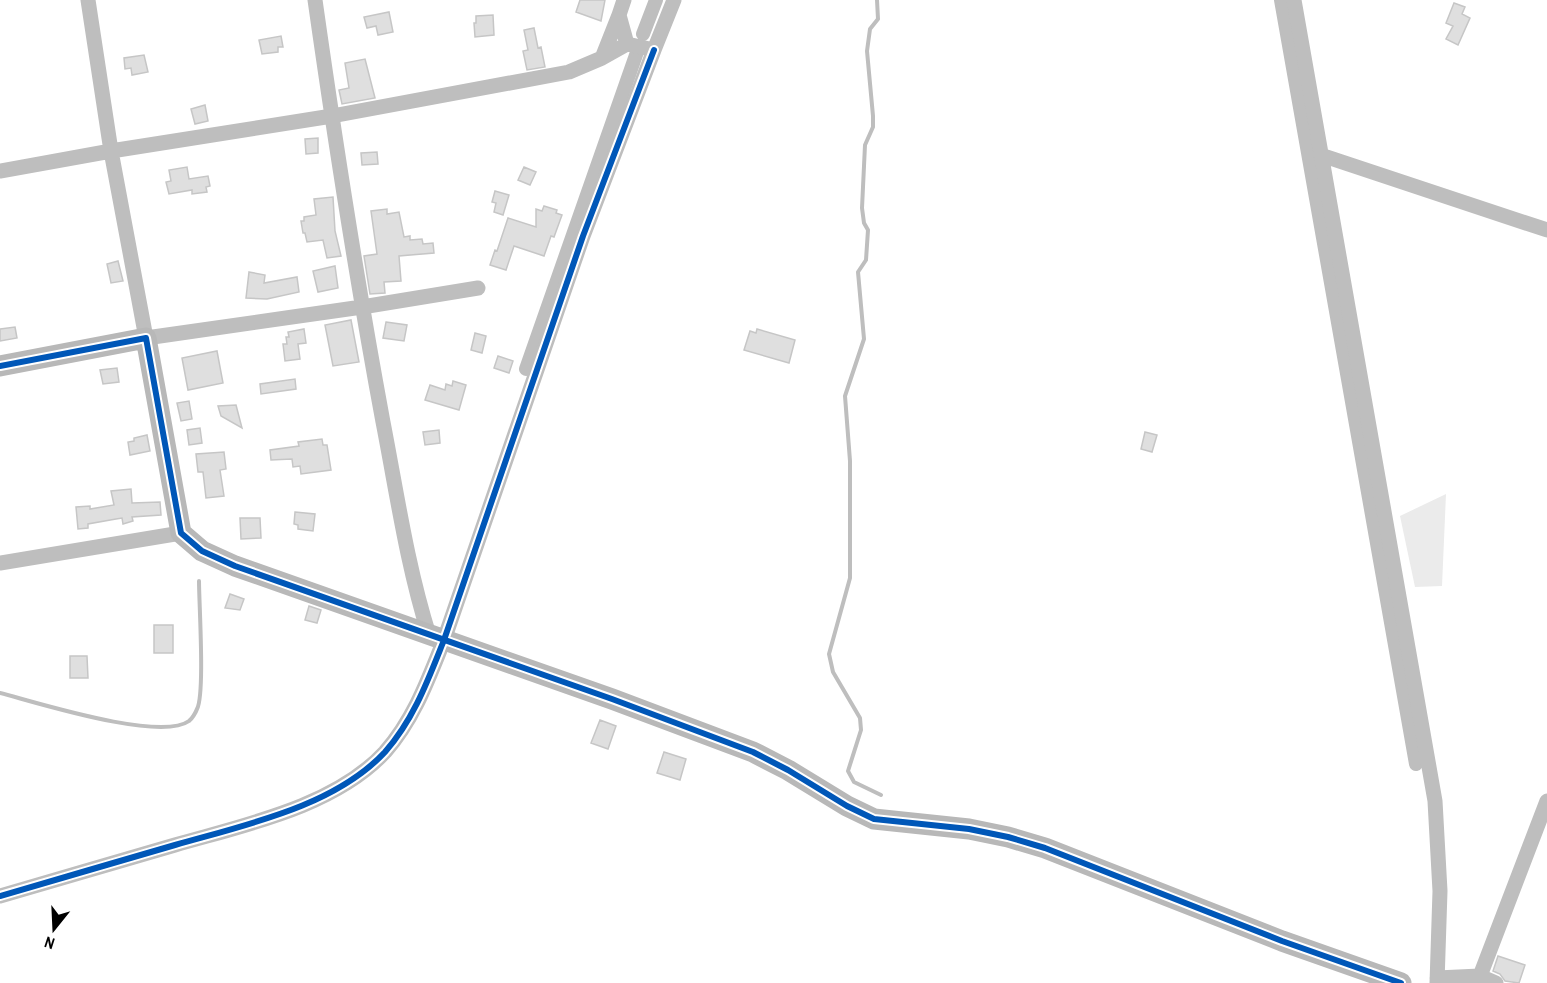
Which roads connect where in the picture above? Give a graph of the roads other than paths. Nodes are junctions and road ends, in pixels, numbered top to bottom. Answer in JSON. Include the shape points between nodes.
{"nodes":[{"id":1,"x":88,"y":0,"type":"edge"},
{"id":2,"x":315,"y":0,"type":"edge"},
{"id":3,"x":624,"y":0,"type":"edge"},
{"id":4,"x":674,"y":0,"type":"edge"},
{"id":5,"x":1294,"y":0,"type":"edge"},
{"id":6,"x":619,"y":15,"type":"junction"},
{"id":7,"x":627,"y":44,"type":"junction"},
{"id":8,"x":654,"y":50,"type":"junction"},
{"id":9,"x":602,"y":58,"type":"junction"},
{"id":10,"x":332,"y":116,"type":"junction"},
{"id":11,"x":111,"y":151,"type":"junction"},
{"id":12,"x":1321,"y":155,"type":"junction"},
{"id":13,"x":0,"y":171,"type":"edge"},
{"id":14,"x":1547,"y":230,"type":"edge"},
{"id":15,"x":478,"y":288,"type":"dead end"},
{"id":16,"x":362,"y":307,"type":"junction"},
{"id":17,"x":146,"y":338,"type":"junction"},
{"id":18,"x":0,"y":366,"type":"edge"},
{"id":19,"x":181,"y":533,"type":"junction"},
{"id":20,"x":0,"y":563,"type":"edge"},
{"id":21,"x":436,"y":637,"type":"junction"},
{"id":22,"x":1547,"y":801,"type":"edge"},
{"id":23,"x":0,"y":896,"type":"edge"},
{"id":24,"x":1480,"y":976,"type":"junction"},
{"id":25,"x":1437,"y":980,"type":"edge"},
{"id":26,"x":1401,"y":983,"type":"edge"},
{"id":27,"x":1496,"y":983,"type":"edge"}],
"edges":[{"from":1,"to":11,"type":"street"},
{"from":2,"to":10,"type":"street"},
{"from":3,"to":6,"type":"street"},
{"from":4,"to":8,"type":"street"},
{"from":5,"to":12,"type":"street"},
{"from":6,"to":7,"type":"street"},
{"from":6,"to":9,"type":"street"},
{"from":7,"to":8,"type":"street"},
{"from":7,"to":9,"type":"street"},
{"from":8,"to":21,"type":"street"},
{"from":9,"to":10,"type":"street","via":[[569,72]]},
{"from":10,"to":11,"type":"street"},
{"from":10,"to":16,"type":"street"},
{"from":11,"to":13,"type":"street"},
{"from":11,"to":17,"type":"street"},
{"from":12,"to":14,"type":"street"},
{"from":12,"to":25,"type":"street","via":[[1435,801],[1440,891]]},
{"from":15,"to":16,"type":"street"},
{"from":16,"to":17,"type":"street"},
{"from":16,"to":21,"type":"street","via":[[409,565]]},
{"from":17,"to":18,"type":"street"},
{"from":17,"to":19,"type":"street"},
{"from":19,"to":20,"type":"street"},
{"from":19,"to":21,"type":"street","via":[[202,551],[235,566]]},
{"from":21,"to":23,"type":"street","via":[[423,695],[406,725],[384,753],[352,780],[266,818]]},
{"from":21,"to":26,"type":"street","via":[[753,752],[874,819],[969,829],[1045,848]]},
{"from":22,"to":24,"type":"street"},
{"from":24,"to":25,"type":"street"},
{"from":24,"to":27,"type":"street"}]}
